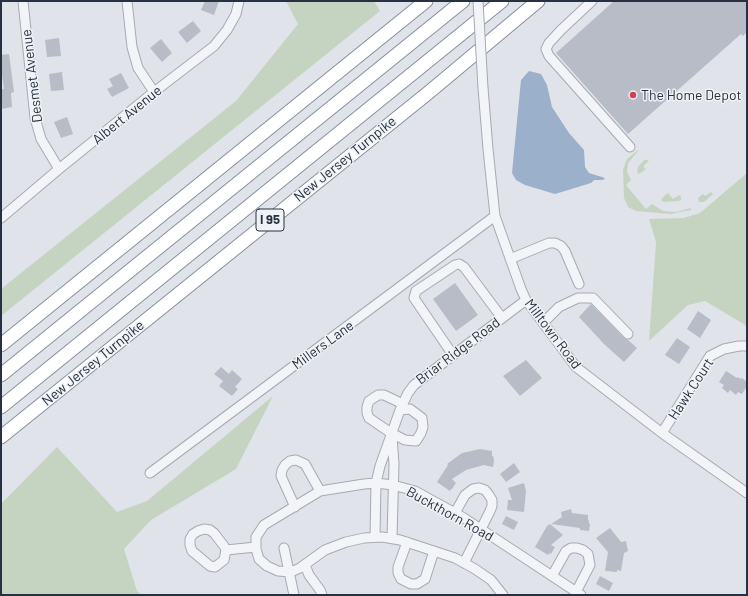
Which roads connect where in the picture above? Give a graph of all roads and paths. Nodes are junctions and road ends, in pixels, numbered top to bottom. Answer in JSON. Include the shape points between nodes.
{"nodes":[{"id":1,"x":23,"y":1,"type":"edge"},
{"id":2,"x":127,"y":1,"type":"edge"},
{"id":3,"x":239,"y":1,"type":"edge"},
{"id":4,"x":426,"y":1,"type":"edge"},
{"id":5,"x":463,"y":1,"type":"edge"},
{"id":6,"x":478,"y":1,"type":"edge"},
{"id":7,"x":502,"y":1,"type":"edge"},
{"id":8,"x":538,"y":1,"type":"edge"},
{"id":9,"x":592,"y":1,"type":"edge"},
{"id":10,"x":154,"y":92,"type":"junction"},
{"id":11,"x":630,"y":147,"type":"dead end"},
{"id":12,"x":59,"y":169,"type":"junction"},
{"id":13,"x":495,"y":216,"type":"junction"},
{"id":14,"x":1,"y":218,"type":"edge"},
{"id":15,"x":510,"y":259,"type":"junction"},
{"id":16,"x":579,"y":284,"type":"dead end"},
{"id":17,"x":526,"y":300,"type":"junction"},
{"id":18,"x":502,"y":318,"type":"junction"},
{"id":19,"x":543,"y":323,"type":"junction"},
{"id":20,"x":628,"y":334,"type":"dead end"},
{"id":21,"x":1,"y":345,"type":"edge"},
{"id":22,"x":747,"y":346,"type":"edge"},
{"id":23,"x":453,"y":355,"type":"junction"},
{"id":24,"x":1,"y":375,"type":"edge"},
{"id":25,"x":1,"y":407,"type":"edge"},
{"id":26,"x":401,"y":407,"type":"junction"},
{"id":27,"x":391,"y":433,"type":"junction"},
{"id":28,"x":662,"y":433,"type":"junction"},
{"id":29,"x":1,"y":437,"type":"edge"},
{"id":30,"x":150,"y":473,"type":"dead end"},
{"id":31,"x":376,"y":483,"type":"junction"},
{"id":32,"x":393,"y":485,"type":"junction"},
{"id":33,"x":320,"y":491,"type":"junction"},
{"id":34,"x":747,"y":493,"type":"edge"},
{"id":35,"x":295,"y":507,"type":"junction"},
{"id":36,"x":455,"y":513,"type":"junction"},
{"id":37,"x":481,"y":530,"type":"junction"},
{"id":38,"x":375,"y":537,"type":"junction"},
{"id":39,"x":392,"y":538,"type":"junction"},
{"id":40,"x":407,"y":542,"type":"junction"},
{"id":41,"x":256,"y":547,"type":"junction"},
{"id":42,"x":284,"y":548,"type":"dead end"},
{"id":43,"x":226,"y":550,"type":"junction"},
{"id":44,"x":434,"y":550,"type":"junction"},
{"id":45,"x":464,"y":563,"type":"junction"},
{"id":46,"x":305,"y":564,"type":"junction"},
{"id":47,"x":289,"y":572,"type":"junction"},
{"id":48,"x":552,"y":576,"type":"junction"},
{"id":49,"x":579,"y":594,"type":"edge"},
{"id":50,"x":294,"y":595,"type":"edge"},
{"id":51,"x":322,"y":595,"type":"edge"},
{"id":52,"x":503,"y":595,"type":"edge"}],
"edges":[{"from":1,"to":12,"type":"street","name":"Desmet Avenue","via":[[35,118],[41,139]]},
{"from":2,"to":10,"type":"street","via":[[132,47],[138,68]]},
{"from":3,"to":10,"type":"street","name":"Albert Avenue","via":[[236,14],[214,46]]},
{"from":4,"to":21,"type":"highway"},
{"from":5,"to":24,"type":"highway"},
{"from":6,"to":13,"type":"street","name":"Milltown Road","bridge":true},
{"from":7,"to":25,"type":"highway","name":"New Jersey Turnpike","number":"I 95"},
{"from":8,"to":29,"type":"highway","name":"New Jersey Turnpike","number":"I 95","via":[[428,93]]},
{"from":9,"to":11,"type":"street","via":[[561,30],[546,49],[549,56]]},
{"from":10,"to":12,"type":"street","name":"Albert Avenue"},
{"from":12,"to":14,"type":"street","name":"Albert Avenue"},
{"from":13,"to":15,"type":"street","name":"Milltown Road"},
{"from":13,"to":30,"type":"street","name":"Millers Lane"},
{"from":15,"to":16,"type":"street","via":[[549,243],[555,243],[565,251]]},
{"from":15,"to":17,"type":"street","name":"Milltown Road"},
{"from":17,"to":18,"type":"street","name":"Briar Ridge Road"},
{"from":17,"to":19,"type":"street","name":"Milltown Road"},
{"from":18,"to":23,"type":"street","name":"Briar Ridge Road"},
{"from":18,"to":23,"type":"street","via":[[460,264],[455,264],[416,291],[414,298]]},
{"from":19,"to":20,"type":"street","via":[[559,307],[578,298],[593,298]]},
{"from":19,"to":28,"type":"street","name":"Milltown Road","via":[[576,367]]},
{"from":22,"to":28,"type":"street","name":"Hawk Court","via":[[724,349],[710,356]]},
{"from":23,"to":26,"type":"street","name":"Briar Ridge Road","via":[[414,385]]},
{"from":26,"to":27,"type":"street","name":"Briar Ridge Road"},
{"from":26,"to":27,"type":"street","via":[[410,409],[422,418],[421,433],[416,441],[405,440]]},
{"from":26,"to":27,"type":"street","via":[[384,396],[369,401],[369,418]]},
{"from":27,"to":31,"type":"street","name":"Briar Ridge Road","via":[[382,456]]},
{"from":27,"to":32,"type":"street","name":"Briar Ridge Road"},
{"from":28,"to":34,"type":"street","name":"Milltown Road"},
{"from":31,"to":32,"type":"street","name":"Buckthorn Road"},
{"from":31,"to":33,"type":"street","name":"Buckthorn Road"},
{"from":31,"to":38,"type":"street","name":"Briar Ridge Road"},
{"from":32,"to":36,"type":"street","name":"Buckthorn Road","via":[[415,491]]},
{"from":32,"to":39,"type":"street","name":"Briar Ridge Road"},
{"from":33,"to":35,"type":"street","name":"Buckthorn Road"},
{"from":33,"to":35,"type":"street","via":[[308,467],[300,461],[290,461],[285,465],[281,476]]},
{"from":35,"to":41,"type":"street","name":"Buckthorn Road","via":[[264,525],[256,537]]},
{"from":36,"to":37,"type":"street","name":"Buckthorn Road"},
{"from":36,"to":37,"type":"street","via":[[467,492],[479,488],[485,490],[492,500],[492,506]]},
{"from":37,"to":45,"type":"street"},
{"from":37,"to":48,"type":"street","name":"Buckthorn Road"},
{"from":38,"to":39,"type":"street"},
{"from":38,"to":46,"type":"street","via":[[332,547]]},
{"from":39,"to":40,"type":"street"},
{"from":40,"to":44,"type":"street"},
{"from":40,"to":44,"type":"street","via":[[398,567],[398,573],[406,583],[417,584],[425,579]]},
{"from":41,"to":43,"type":"street"},
{"from":41,"to":47,"type":"street","via":[[259,559],[267,566]]},
{"from":42,"to":47,"type":"street"},
{"from":43,"to":43,"type":"street","via":[[210,530],[198,530],[190,539],[192,551],[210,566],[215,567],[224,560]]},
{"from":44,"to":45,"type":"street"},
{"from":45,"to":52,"type":"street","via":[[491,580]]},
{"from":46,"to":47,"type":"street"},
{"from":46,"to":51,"type":"street"},
{"from":47,"to":50,"type":"street"},
{"from":48,"to":49,"type":"street","name":"Buckthorn Road"},
{"from":48,"to":49,"type":"street","via":[[566,551],[571,548],[583,550],[590,558]]}]}
